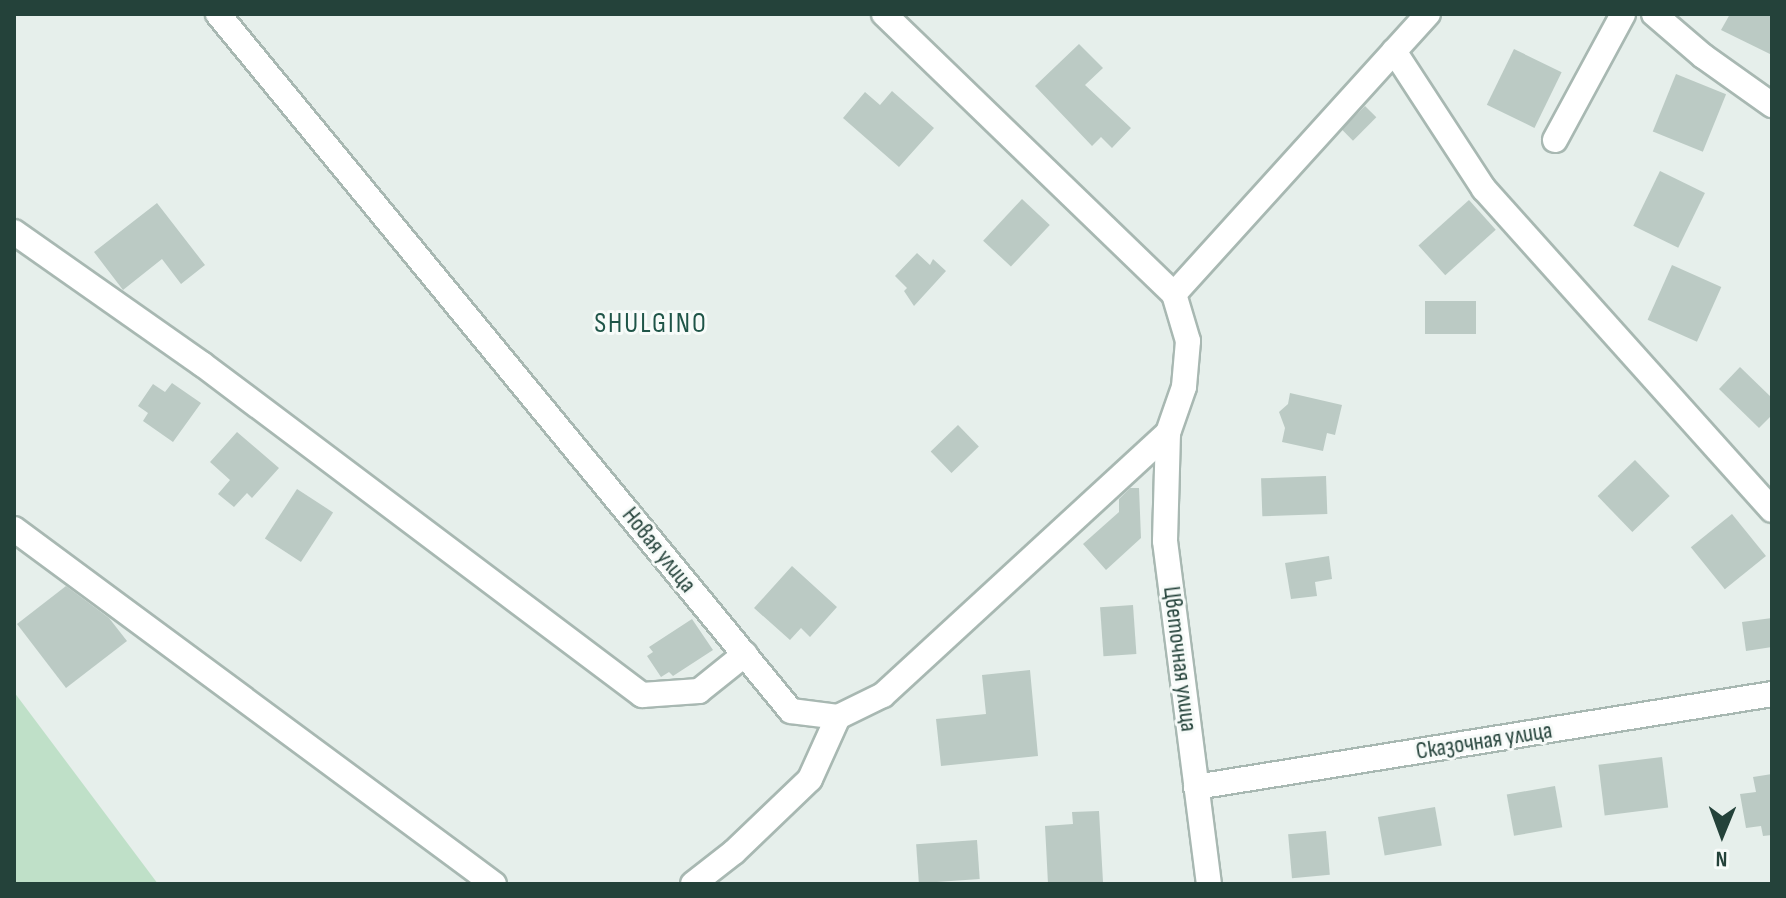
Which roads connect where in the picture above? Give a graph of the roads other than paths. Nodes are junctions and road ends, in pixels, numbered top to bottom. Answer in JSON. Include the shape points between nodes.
{"nodes":[{"id":1,"x":218,"y":14,"type":"edge"},
{"id":2,"x":884,"y":14,"type":"edge"},
{"id":3,"x":1428,"y":14,"type":"edge"},
{"id":4,"x":1623,"y":14,"type":"edge"},
{"id":5,"x":1654,"y":14,"type":"edge"},
{"id":6,"x":1394,"y":51,"type":"junction"},
{"id":7,"x":1772,"y":105,"type":"edge"},
{"id":8,"x":1555,"y":140,"type":"dead end"},
{"id":9,"x":14,"y":232,"type":"edge"},
{"id":10,"x":1174,"y":294,"type":"junction"},
{"id":11,"x":1168,"y":433,"type":"junction"},
{"id":12,"x":1772,"y":510,"type":"edge"},
{"id":13,"x":14,"y":529,"type":"edge"},
{"id":14,"x":745,"y":654,"type":"junction"},
{"id":15,"x":1772,"y":694,"type":"edge"},
{"id":16,"x":838,"y":717,"type":"junction"},
{"id":17,"x":1196,"y":787,"type":"junction"},
{"id":18,"x":494,"y":884,"type":"edge"},
{"id":19,"x":693,"y":884,"type":"edge"},
{"id":20,"x":1209,"y":884,"type":"edge"}],
"edges":[{"from":1,"to":14,"type":"street","name":"Новая улица"},
{"from":2,"to":10,"type":"street"},
{"from":3,"to":6,"type":"street"},
{"from":4,"to":8,"type":"street"},
{"from":5,"to":7,"type":"street"},
{"from":6,"to":10,"type":"street"},
{"from":6,"to":12,"type":"street","via":[[1484,189]]},
{"from":9,"to":14,"type":"street","via":[[202,364],[642,695],[699,691]]},
{"from":10,"to":11,"type":"street","via":[[1188,341],[1184,387]]},
{"from":11,"to":16,"type":"street","via":[[883,695]]},
{"from":11,"to":17,"type":"street","name":"Цветочная улица","via":[[1165,541]]},
{"from":13,"to":18,"type":"street"},
{"from":14,"to":16,"type":"street","name":"Новая улица","via":[[791,711]]},
{"from":15,"to":17,"type":"street","name":"Сказочная улица"},
{"from":16,"to":19,"type":"street","via":[[810,779]]},
{"from":17,"to":20,"type":"street","name":"Цветочная улица"}]}
